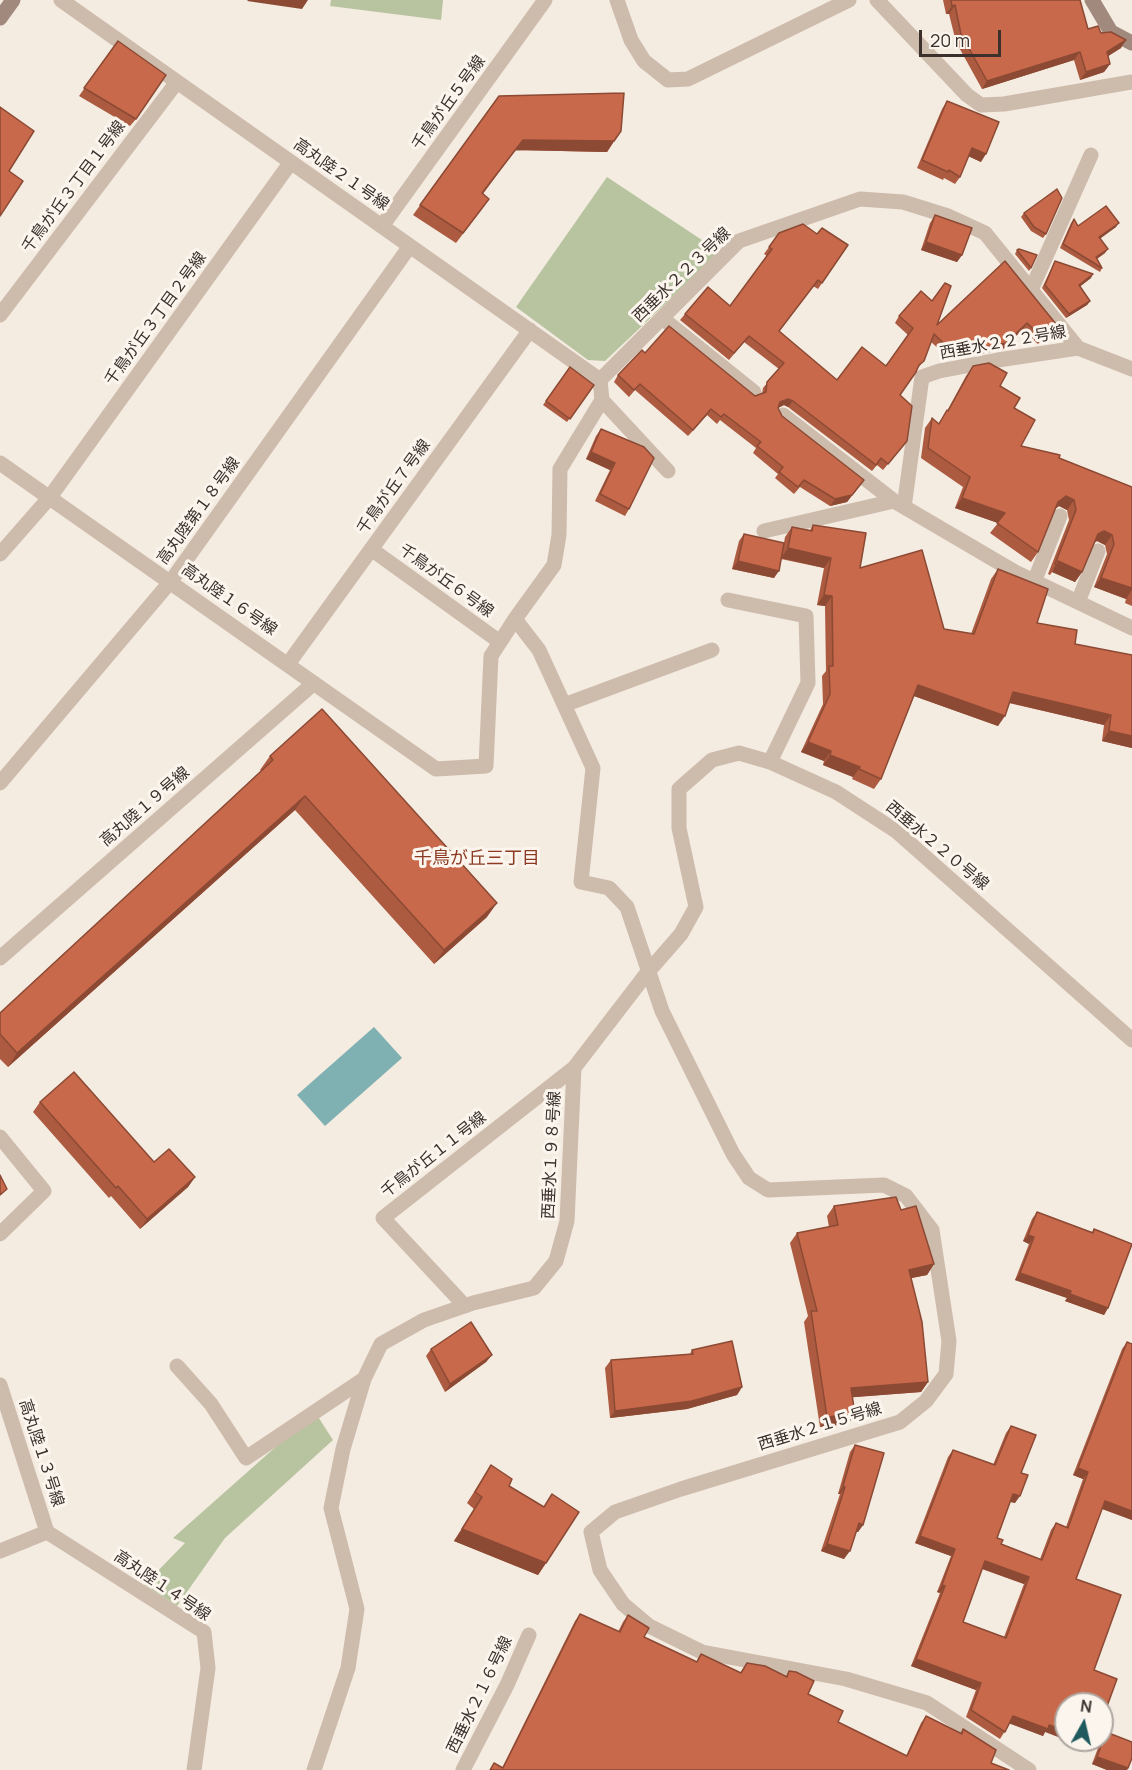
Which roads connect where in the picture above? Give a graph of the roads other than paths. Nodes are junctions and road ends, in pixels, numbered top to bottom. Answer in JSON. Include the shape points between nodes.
{"nodes":[{"id":1,"x":13,"y":0,"type":"edge"},
{"id":2,"x":61,"y":0,"type":"edge"},
{"id":3,"x":544,"y":0,"type":"edge"},
{"id":4,"x":617,"y":0,"type":"edge"},
{"id":5,"x":849,"y":0,"type":"edge"},
{"id":6,"x":877,"y":0,"type":"edge"},
{"id":7,"x":1092,"y":0,"type":"edge"},
{"id":8,"x":0,"y":18,"type":"edge"},
{"id":9,"x":1132,"y":43,"type":"edge"},
{"id":10,"x":177,"y":82,"type":"junction"},
{"id":11,"x":1132,"y":82,"type":"edge"},
{"id":12,"x":1091,"y":154,"type":"dead end"},
{"id":13,"x":291,"y":162,"type":"junction"},
{"id":14,"x":382,"y":226,"type":"junction"},
{"id":15,"x":410,"y":246,"type":"junction"},
{"id":16,"x":1031,"y":290,"type":"junction"},
{"id":17,"x":0,"y":315,"type":"edge"},
{"id":18,"x":662,"y":318,"type":"junction"},
{"id":19,"x":530,"y":330,"type":"junction"},
{"id":20,"x":1078,"y":348,"type":"junction"},
{"id":21,"x":1132,"y":369,"type":"edge"},
{"id":22,"x":600,"y":380,"type":"junction"},
{"id":23,"x":754,"y":392,"type":"edge"},
{"id":24,"x":602,"y":400,"type":"junction"},
{"id":25,"x":783,"y":415,"type":"edge"},
{"id":26,"x":0,"y":463,"type":"edge"},
{"id":27,"x":668,"y":471,"type":"dead end"},
{"id":28,"x":50,"y":497,"type":"junction"},
{"id":29,"x":899,"y":504,"type":"junction"},
{"id":30,"x":1060,"y":516,"type":"edge"},
{"id":31,"x":764,"y":531,"type":"dead end"},
{"id":32,"x":371,"y":549,"type":"junction"},
{"id":33,"x":1098,"y":551,"type":"edge"},
{"id":34,"x":0,"y":554,"type":"edge"},
{"id":35,"x":171,"y":581,"type":"junction"},
{"id":36,"x":1034,"y":582,"type":"junction"},
{"id":37,"x":728,"y":600,"type":"dead end"},
{"id":38,"x":1078,"y":602,"type":"junction"},
{"id":39,"x":515,"y":619,"type":"junction"},
{"id":40,"x":1132,"y":628,"type":"edge"},
{"id":41,"x":500,"y":642,"type":"junction"},
{"id":42,"x":712,"y":650,"type":"dead end"},
{"id":43,"x":288,"y":664,"type":"junction"},
{"id":44,"x":314,"y":683,"type":"junction"},
{"id":45,"x":564,"y":705,"type":"junction"},
{"id":46,"x":770,"y":762,"type":"junction"},
{"id":47,"x":0,"y":783,"type":"edge"},
{"id":48,"x":0,"y":958,"type":"edge"},
{"id":49,"x":647,"y":973,"type":"junction"},
{"id":50,"x":1132,"y":1040,"type":"edge"},
{"id":51,"x":574,"y":1068,"type":"junction"},
{"id":52,"x":0,"y":1137,"type":"edge"},
{"id":53,"x":0,"y":1234,"type":"edge"},
{"id":54,"x":465,"y":1306,"type":"junction"},
{"id":55,"x":177,"y":1366,"type":"dead end"},
{"id":56,"x":364,"y":1379,"type":"junction"},
{"id":57,"x":0,"y":1385,"type":"edge"},
{"id":58,"x":47,"y":1532,"type":"junction"},
{"id":59,"x":0,"y":1551,"type":"edge"},
{"id":60,"x":530,"y":1635,"type":"dead end"},
{"id":61,"x":194,"y":1770,"type":"edge"},
{"id":62,"x":314,"y":1770,"type":"edge"},
{"id":63,"x":463,"y":1770,"type":"edge"},
{"id":64,"x":1029,"y":1770,"type":"edge"}],
"edges":[{"from":1,"to":8,"type":"street"},
{"from":2,"to":10,"type":"street","name":"高丸陸２１号線"},
{"from":3,"to":14,"type":"street","name":"千鳥が丘５号線"},
{"from":4,"to":5,"type":"street","via":[[631,40],[645,61],[668,80],[688,79]]},
{"from":6,"to":11,"type":"street","via":[[981,105]]},
{"from":7,"to":9,"type":"street","via":[[1111,32]]},
{"from":10,"to":13,"type":"street","name":"高丸陸２１号線"},
{"from":10,"to":17,"type":"street","name":"千鳥が丘３丁目１号線"},
{"from":12,"to":16,"type":"street"},
{"from":13,"to":14,"type":"street","name":"高丸陸２１号線"},
{"from":13,"to":28,"type":"street","name":"千鳥が丘３丁目２号線"},
{"from":14,"to":15,"type":"street","name":"高丸陸２１号線"},
{"from":15,"to":19,"type":"street","name":"高丸陸２１号線"},
{"from":15,"to":35,"type":"street","name":"高丸陸第１８号線"},
{"from":16,"to":18,"type":"street","name":"西垂水２２３号線","via":[[985,234],[948,216],[903,202],[860,199],[739,241]]},
{"from":16,"to":20,"type":"street","name":"西垂水２２３号線"},
{"from":18,"to":22,"type":"street","name":"西垂水２２３号線"},
{"from":18,"to":23,"type":"street"},
{"from":19,"to":22,"type":"street","name":"高丸陸２１号線"},
{"from":19,"to":32,"type":"street","name":"千鳥が丘７号線"},
{"from":20,"to":21,"type":"street","name":"西垂水２２３号線"},
{"from":20,"to":29,"type":"street","name":"西垂水２２２号線","via":[[922,377]]},
{"from":22,"to":24,"type":"street"},
{"from":24,"to":27,"type":"street"},
{"from":24,"to":39,"type":"street","via":[[560,469],[555,565]]},
{"from":25,"to":29,"type":"street"},
{"from":26,"to":28,"type":"street","name":"高丸陸１６号線"},
{"from":28,"to":34,"type":"street","name":"千鳥が丘３丁目２号線"},
{"from":28,"to":35,"type":"street","name":"高丸陸１６号線"},
{"from":29,"to":31,"type":"street"},
{"from":29,"to":36,"type":"street"},
{"from":30,"to":36,"type":"street"},
{"from":32,"to":41,"type":"street","name":"千鳥が丘６号線"},
{"from":32,"to":43,"type":"street","name":"千鳥が丘７号線"},
{"from":33,"to":38,"type":"street"},
{"from":35,"to":43,"type":"street","name":"高丸陸１６号線"},
{"from":35,"to":47,"type":"street","name":"高丸陸第１８号線"},
{"from":36,"to":38,"type":"street"},
{"from":37,"to":46,"type":"street","via":[[806,616],[808,683]]},
{"from":38,"to":40,"type":"street"},
{"from":39,"to":41,"type":"street"},
{"from":39,"to":45,"type":"street","via":[[539,650]]},
{"from":41,"to":44,"type":"street","name":"高丸陸１６号線","via":[[491,656],[486,766],[436,769]]},
{"from":42,"to":45,"type":"street"},
{"from":43,"to":44,"type":"street","name":"高丸陸１６号線"},
{"from":44,"to":48,"type":"street","name":"高丸陸１９号線"},
{"from":45,"to":49,"type":"street","name":"西垂水２１５号線","via":[[593,768],[581,882],[609,888],[627,907]]},
{"from":46,"to":49,"type":"street","name":"西垂水２２０号線","via":[[739,753],[712,760],[679,789],[679,828],[696,906],[681,934]]},
{"from":46,"to":50,"type":"street","name":"西垂水２２０号線","via":[[836,792],[896,831]]},
{"from":49,"to":51,"type":"street"},
{"from":49,"to":64,"type":"street","name":"西垂水２１５号線","via":[[662,1011],[750,1179],[768,1190],[884,1185],[906,1196],[932,1230],[949,1341],[945,1374],[926,1401],[900,1422],[615,1512],[591,1532],[600,1570],[623,1604],[649,1626],[702,1652],[846,1679],[927,1703]]},
{"from":51,"to":54,"type":"street","name":"西垂水１９８号線","via":[[567,1221],[556,1261],[534,1288]]},
{"from":51,"to":54,"type":"street","name":"千鳥が丘１１号線","via":[[382,1218]]},
{"from":52,"to":53,"type":"street","via":[[44,1191]]},
{"from":54,"to":56,"type":"street","name":"西垂水１９８号線","via":[[424,1320],[381,1344]]},
{"from":55,"to":56,"type":"street","via":[[211,1404],[246,1458]]},
{"from":56,"to":62,"type":"street","name":"西垂水１９８号線","via":[[331,1508],[357,1609],[348,1668]]},
{"from":57,"to":58,"type":"street","name":"高丸陸１３号線"},
{"from":58,"to":59,"type":"street"},
{"from":58,"to":61,"type":"street","name":"高丸陸１４号線","via":[[204,1632],[208,1668]]},
{"from":60,"to":63,"type":"street","name":"西垂水２１６号線"}]}
